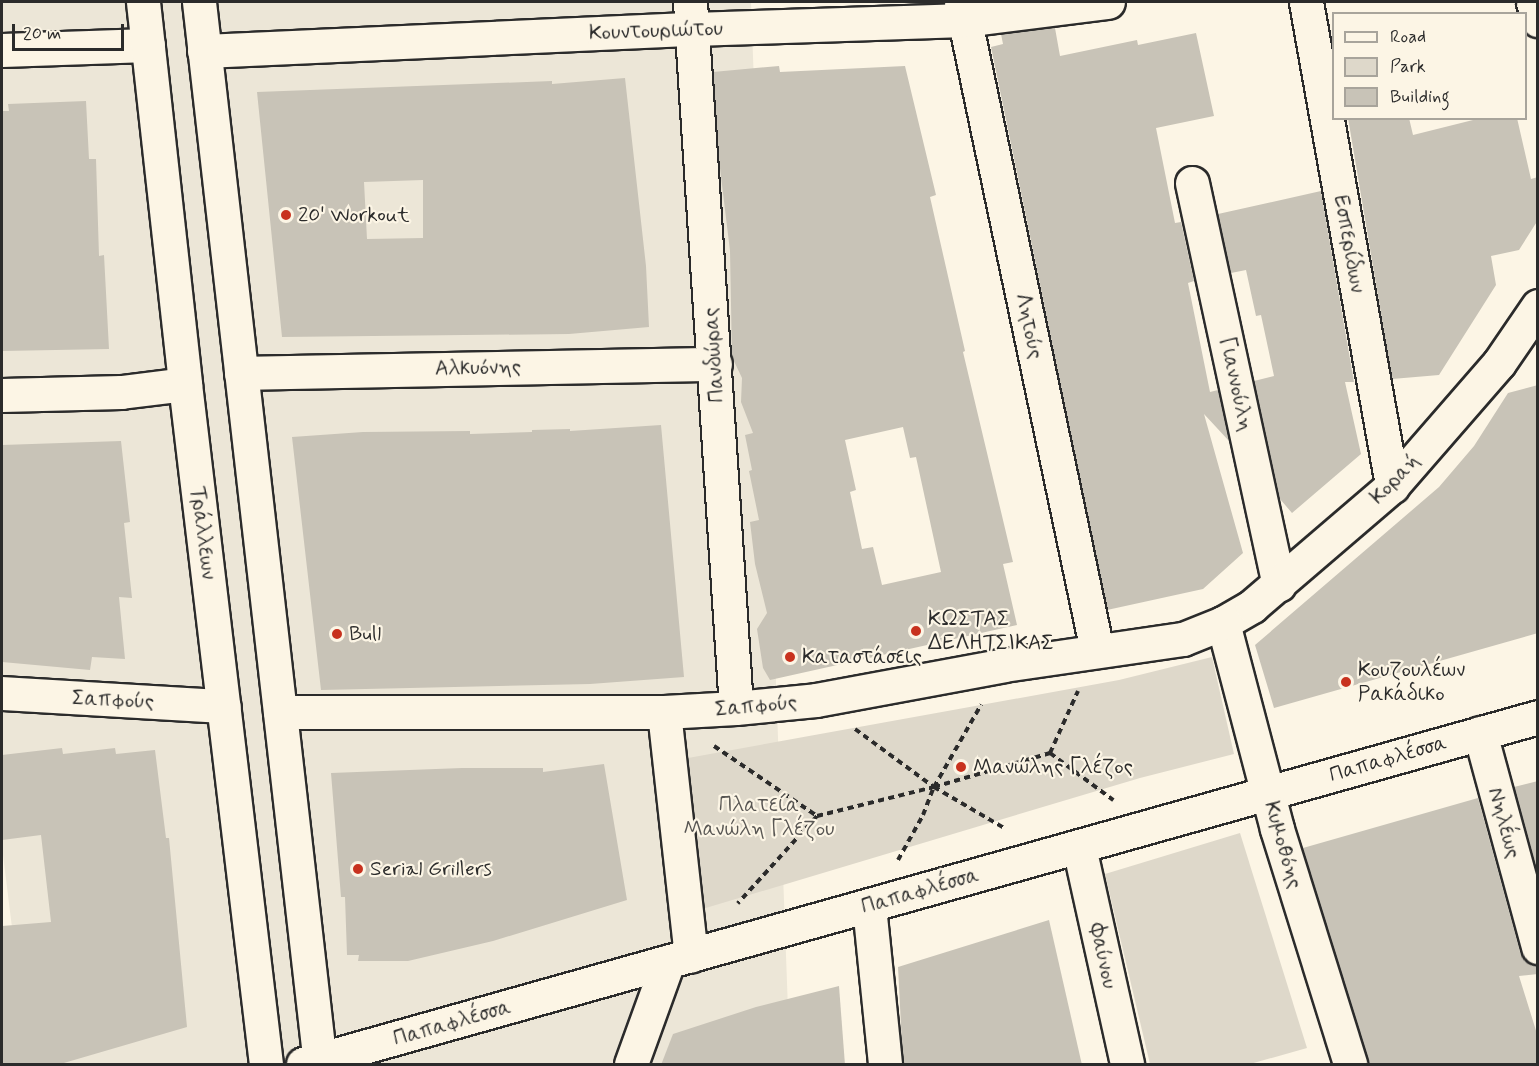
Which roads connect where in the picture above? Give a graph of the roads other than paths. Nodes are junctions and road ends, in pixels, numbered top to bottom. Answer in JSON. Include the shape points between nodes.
{"nodes":[{"id":1,"x":143,"y":2,"type":"edge"},
{"id":2,"x":199,"y":2,"type":"edge"},
{"id":3,"x":1108,"y":2,"type":"edge"},
{"id":4,"x":1306,"y":2,"type":"edge"},
{"id":5,"x":1533,"y":2,"type":"edge"},
{"id":6,"x":963,"y":11,"type":"edge"},
{"id":7,"x":691,"y":15,"type":"edge"},
{"id":8,"x":1538,"y":20,"type":"edge"},
{"id":9,"x":148,"y":45,"type":"junction"},
{"id":10,"x":2,"y":50,"type":"edge"},
{"id":11,"x":204,"y":51,"type":"junction"},
{"id":12,"x":1192,"y":183,"type":"dead end"},
{"id":13,"x":1538,"y":306,"type":"edge"},
{"id":14,"x":715,"y":364,"type":"junction"},
{"id":15,"x":241,"y":373,"type":"junction"},
{"id":16,"x":185,"y":384,"type":"junction"},
{"id":17,"x":2,"y":395,"type":"edge"},
{"id":18,"x":1392,"y":486,"type":"junction"},
{"id":19,"x":1279,"y":585,"type":"junction"},
{"id":20,"x":1223,"y":623,"type":"junction"},
{"id":21,"x":1097,"y":651,"type":"junction"},
{"id":22,"x":2,"y":693,"type":"edge"},
{"id":23,"x":225,"y":706,"type":"junction"},
{"id":24,"x":736,"y":708,"type":"junction"},
{"id":25,"x":280,"y":712,"type":"junction"},
{"id":26,"x":664,"y":712,"type":"junction"},
{"id":27,"x":1538,"y":717,"type":"edge"},
{"id":28,"x":1479,"y":733,"type":"junction"},
{"id":29,"x":1268,"y":792,"type":"junction"},
{"id":30,"x":1066,"y":851,"type":"junction"},
{"id":31,"x":869,"y":906,"type":"junction"},
{"id":32,"x":1538,"y":947,"type":"edge"},
{"id":33,"x":680,"y":959,"type":"junction"},
{"id":34,"x":314,"y":1063,"type":"edge"},
{"id":35,"x":266,"y":1065,"type":"edge"},
{"id":36,"x":631,"y":1065,"type":"edge"},
{"id":37,"x":885,"y":1065,"type":"edge"},
{"id":38,"x":1127,"y":1065,"type":"edge"},
{"id":39,"x":1350,"y":1065,"type":"edge"}],
"edges":[{"from":1,"to":9,"type":"street","name":"Τράλλεων"},
{"from":2,"to":11,"type":"street"},
{"from":3,"to":6,"type":"street","name":"Κουντουριώτου"},
{"from":4,"to":18,"type":"street","name":"Εσπερίδων"},
{"from":5,"to":8,"type":"street"},
{"from":6,"to":7,"type":"street","name":"Κουντουριώτου"},
{"from":6,"to":21,"type":"street","name":"Λητούς"},
{"from":7,"to":11,"type":"street","name":"Κουντουριώτου"},
{"from":7,"to":14,"type":"street","name":"Πανδώρας"},
{"from":9,"to":10,"type":"street"},
{"from":9,"to":16,"type":"street","name":"Τράλλεων"},
{"from":11,"to":15,"type":"street"},
{"from":12,"to":19,"type":"street","name":"Γιαννούλη"},
{"from":13,"to":18,"type":"street","name":"Κοραή","via":[[1499,363]]},
{"from":14,"to":15,"type":"street","name":"Αλκυόνης"},
{"from":14,"to":24,"type":"street","name":"Πανδώρας"},
{"from":15,"to":25,"type":"street"},
{"from":16,"to":17,"type":"street","via":[[120,392]]},
{"from":16,"to":23,"type":"street","name":"Τράλλεων"},
{"from":18,"to":19,"type":"street","name":"Κοραή"},
{"from":19,"to":20,"type":"street","name":"Κοραή"},
{"from":20,"to":21,"type":"street","name":"Σαπφούς","via":[[1183,639]]},
{"from":20,"to":29,"type":"street","name":"Κυμοθόης"},
{"from":21,"to":24,"type":"street","name":"Σαπφούς","via":[[816,700]]},
{"from":22,"to":23,"type":"street","name":"Σαπφούς"},
{"from":23,"to":35,"type":"street","name":"Τράλλεων"},
{"from":24,"to":26,"type":"street","name":"Σαπφούς"},
{"from":25,"to":26,"type":"street","name":"Σαπφούς"},
{"from":25,"to":34,"type":"street"},
{"from":26,"to":33,"type":"street"},
{"from":27,"to":28,"type":"street","name":"Παπαφλέσσα"},
{"from":28,"to":29,"type":"street","name":"Παπαφλέσσα"},
{"from":28,"to":32,"type":"street","name":"Νηλέως"},
{"from":29,"to":30,"type":"street","name":"Παπαφλέσσα"},
{"from":29,"to":39,"type":"street","name":"Κυμοθόης"},
{"from":30,"to":31,"type":"street","name":"Παπαφλέσσα"},
{"from":30,"to":38,"type":"street","name":"Φαύνου"},
{"from":31,"to":33,"type":"street","name":"Παπαφλέσσα"},
{"from":31,"to":37,"type":"street"},
{"from":33,"to":34,"type":"street","name":"Παπαφλέσσα"},
{"from":33,"to":36,"type":"street"}]}
